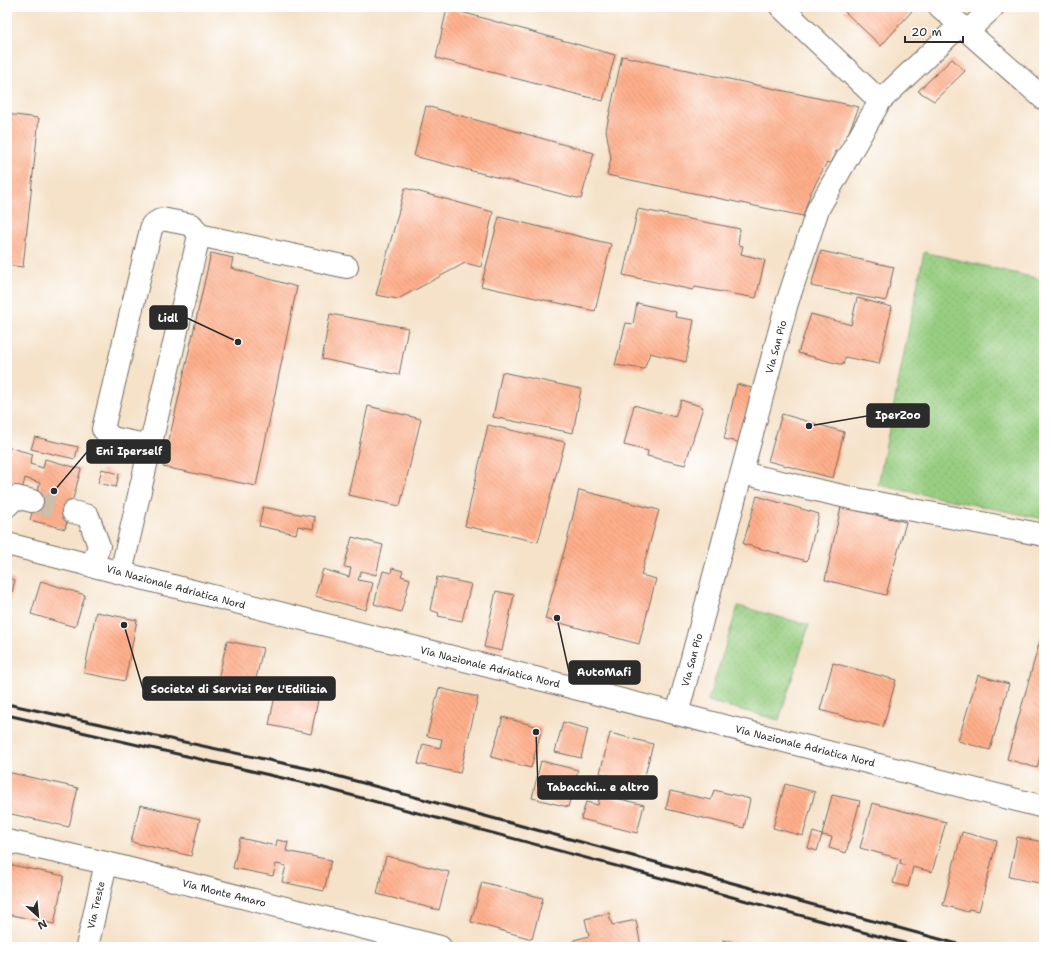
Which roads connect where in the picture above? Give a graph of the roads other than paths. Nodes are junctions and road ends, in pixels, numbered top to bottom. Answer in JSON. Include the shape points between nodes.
{"nodes":[{"id":1,"x":781,"y":7,"type":"edge"},
{"id":2,"x":940,"y":7,"type":"edge"},
{"id":3,"x":993,"y":7,"type":"edge"},
{"id":4,"x":964,"y":28,"type":"junction"},
{"id":5,"x":1044,"y":98,"type":"edge"},
{"id":6,"x":880,"y":101,"type":"junction"},
{"id":7,"x":199,"y":235,"type":"junction"},
{"id":8,"x":347,"y":267,"type":"dead end"},
{"id":9,"x":150,"y":446,"type":"junction"},
{"id":10,"x":742,"y":473,"type":"junction"},
{"id":11,"x":32,"y":501,"type":"tunnel mouth"},
{"id":12,"x":7,"y":506,"type":"edge"},
{"id":13,"x":72,"y":512,"type":"tunnel mouth"},
{"id":14,"x":1044,"y":535,"type":"edge"},
{"id":15,"x":7,"y":544,"type":"edge"},
{"id":16,"x":92,"y":566,"type":"junction"},
{"id":17,"x":121,"y":573,"type":"junction"},
{"id":18,"x":677,"y":714,"type":"junction"},
{"id":19,"x":1044,"y":807,"type":"edge"},
{"id":20,"x":7,"y":841,"type":"edge"},
{"id":21,"x":106,"y":863,"type":"junction"},
{"id":22,"x":87,"y":947,"type":"edge"},
{"id":23,"x":440,"y":947,"type":"edge"}],
"edges":[{"from":1,"to":6,"type":"street"},
{"from":2,"to":4,"type":"street"},
{"from":3,"to":4,"type":"street","name":"Via San Pio"},
{"from":4,"to":5,"type":"street"},
{"from":4,"to":6,"type":"street","name":"Via San Pio"},
{"from":6,"to":10,"type":"street","name":"Via San Pio","via":[[818,209],[788,303]]},
{"from":7,"to":8,"type":"street"},
{"from":7,"to":9,"type":"street"},
{"from":7,"to":9,"type":"street","via":[[192,225],[162,219],[152,225],[103,429],[112,438]]},
{"from":9,"to":17,"type":"street"},
{"from":10,"to":14,"type":"street","via":[[851,498]]},
{"from":10,"to":18,"type":"street","name":"Via San Pio"},
{"from":11,"to":12,"type":"street","via":[[16,497]]},
{"from":13,"to":16,"type":"street","via":[[88,516],[99,546]]},
{"from":15,"to":16,"type":"street","name":"Via Nazionale Adriatica Nord"},
{"from":16,"to":17,"type":"street","name":"Via Nazionale Adriatica Nord"},
{"from":17,"to":18,"type":"street","name":"Via Nazionale Adriatica Nord"},
{"from":18,"to":19,"type":"street","name":"Via Nazionale Adriatica Nord"},
{"from":20,"to":21,"type":"street","name":"Via Monte Amaro"},
{"from":21,"to":22,"type":"street","name":"Via Treste"},
{"from":21,"to":23,"type":"street","name":"Via Monte Amaro"}]}
